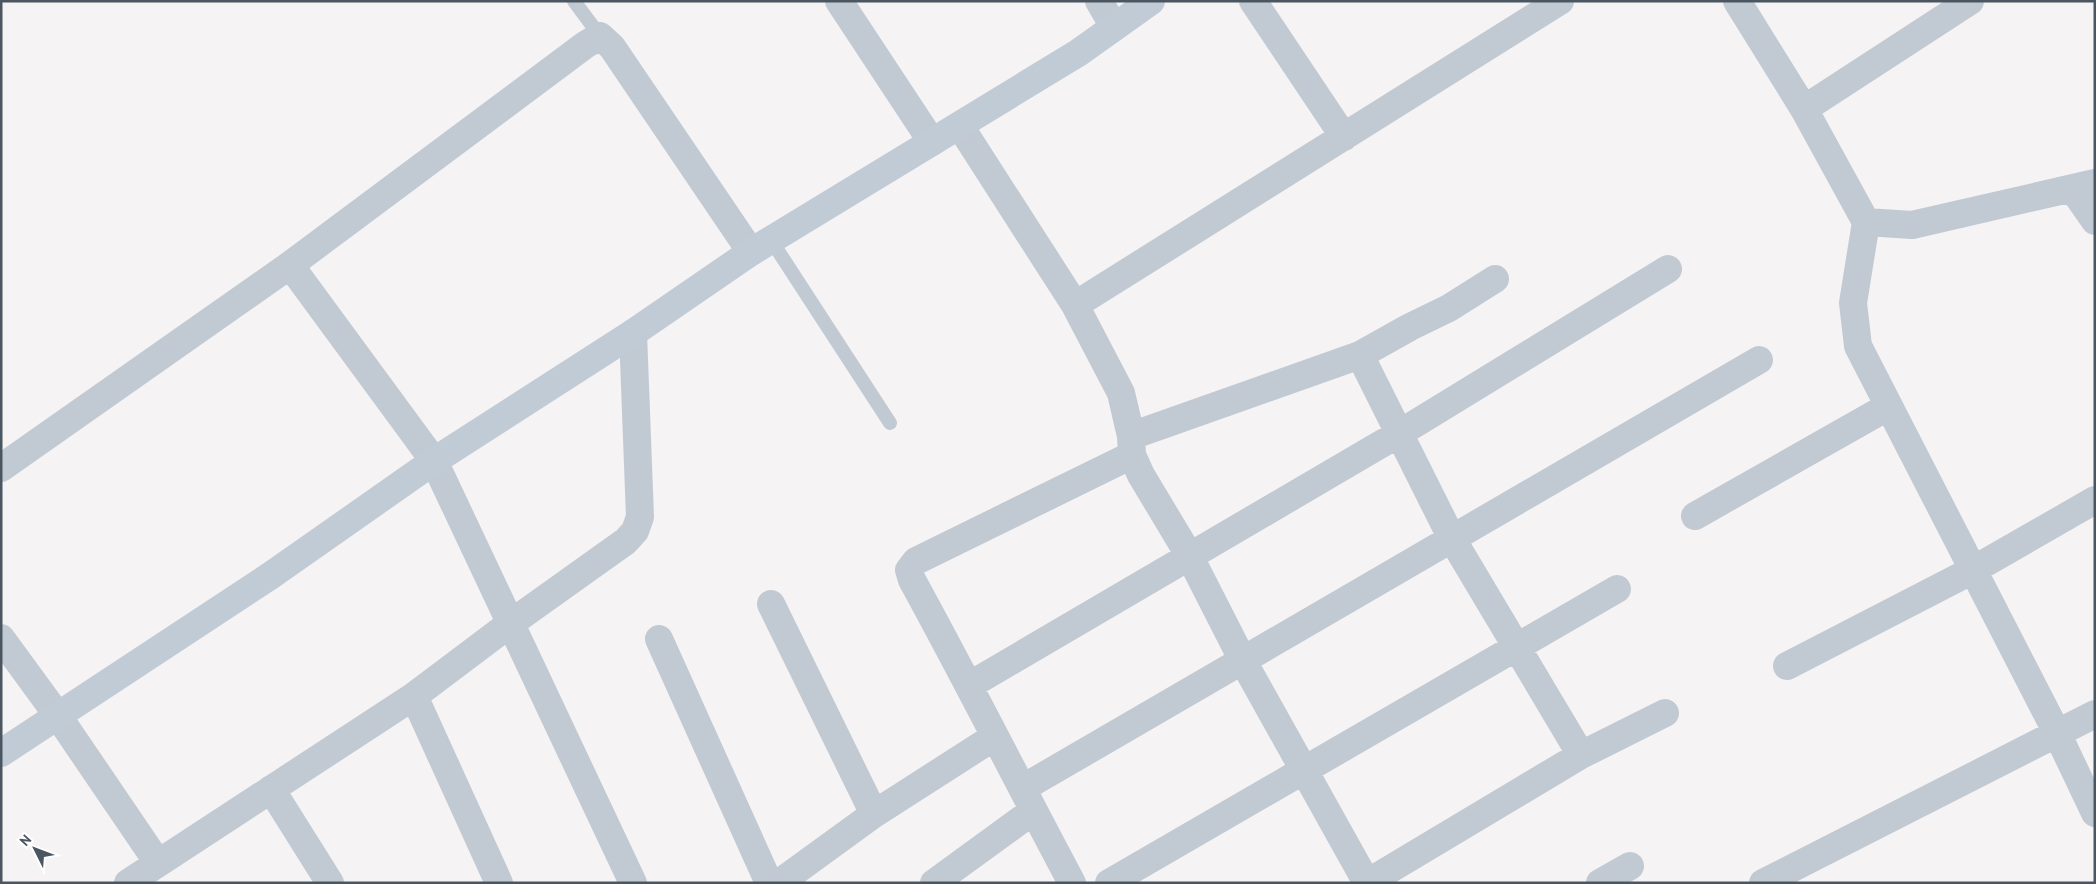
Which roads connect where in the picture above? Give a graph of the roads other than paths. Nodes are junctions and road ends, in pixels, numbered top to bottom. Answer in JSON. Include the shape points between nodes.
{"nodes":[{"id":1,"x":574,"y":1,"type":"edge"},
{"id":2,"x":839,"y":1,"type":"edge"},
{"id":3,"x":1099,"y":1,"type":"edge"},
{"id":4,"x":1151,"y":1,"type":"edge"},
{"id":5,"x":1253,"y":1,"type":"edge"},
{"id":6,"x":1560,"y":1,"type":"edge"},
{"id":7,"x":1737,"y":1,"type":"edge"},
{"id":8,"x":1970,"y":1,"type":"edge"},
{"id":9,"x":1114,"y":27,"type":"junction"},
{"id":10,"x":600,"y":36,"type":"junction"},
{"id":11,"x":1804,"y":109,"type":"junction"},
{"id":12,"x":960,"y":126,"type":"junction"},
{"id":13,"x":1344,"y":136,"type":"junction"},
{"id":14,"x":932,"y":142,"type":"junction"},
{"id":15,"x":2083,"y":186,"type":"edge"},
{"id":16,"x":2095,"y":221,"type":"edge"},
{"id":17,"x":1866,"y":222,"type":"junction"},
{"id":18,"x":761,"y":246,"type":"junction"},
{"id":19,"x":290,"y":265,"type":"junction"},
{"id":20,"x":1668,"y":269,"type":"dead end"},
{"id":21,"x":1495,"y":279,"type":"dead end"},
{"id":22,"x":1075,"y":305,"type":"junction"},
{"id":23,"x":633,"y":333,"type":"junction"},
{"id":24,"x":1360,"y":355,"type":"junction"},
{"id":25,"x":1760,"y":360,"type":"dead end"},
{"id":26,"x":1889,"y":406,"type":"junction"},
{"id":27,"x":890,"y":423,"type":"dead end"},
{"id":28,"x":1400,"y":433,"type":"junction"},
{"id":29,"x":1131,"y":446,"type":"junction"},
{"id":30,"x":434,"y":460,"type":"junction"},
{"id":31,"x":1,"y":468,"type":"edge"},
{"id":32,"x":2095,"y":500,"type":"edge"},
{"id":33,"x":1695,"y":516,"type":"dead end"},
{"id":34,"x":1451,"y":537,"type":"junction"},
{"id":35,"x":1189,"y":556,"type":"junction"},
{"id":36,"x":1974,"y":570,"type":"junction"},
{"id":37,"x":1617,"y":589,"type":"dead end"},
{"id":38,"x":771,"y":604,"type":"dead end"},
{"id":39,"x":511,"y":622,"type":"junction"},
{"id":40,"x":1,"y":638,"type":"edge"},
{"id":41,"x":659,"y":638,"type":"dead end"},
{"id":42,"x":1517,"y":648,"type":"junction"},
{"id":43,"x":1243,"y":661,"type":"junction"},
{"id":44,"x":1787,"y":666,"type":"dead end"},
{"id":45,"x":970,"y":685,"type":"junction"},
{"id":46,"x":414,"y":696,"type":"junction"},
{"id":47,"x":1664,"y":713,"type":"dead end"},
{"id":48,"x":2095,"y":714,"type":"edge"},
{"id":49,"x":58,"y":716,"type":"junction"},
{"id":50,"x":2057,"y":733,"type":"junction"},
{"id":51,"x":994,"y":737,"type":"junction"},
{"id":52,"x":1,"y":753,"type":"edge"},
{"id":53,"x":1580,"y":755,"type":"junction"},
{"id":54,"x":1303,"y":769,"type":"junction"},
{"id":55,"x":271,"y":789,"type":"junction"},
{"id":56,"x":1028,"y":800,"type":"junction"},
{"id":57,"x":2095,"y":813,"type":"edge"},
{"id":58,"x":874,"y":814,"type":"junction"},
{"id":59,"x":158,"y":863,"type":"junction"},
{"id":60,"x":1630,"y":866,"type":"dead end"},
{"id":61,"x":128,"y":883,"type":"edge"},
{"id":62,"x":330,"y":883,"type":"edge"},
{"id":63,"x":498,"y":883,"type":"edge"},
{"id":64,"x":633,"y":883,"type":"edge"},
{"id":65,"x":768,"y":883,"type":"edge"},
{"id":66,"x":779,"y":883,"type":"edge"},
{"id":67,"x":934,"y":883,"type":"edge"},
{"id":68,"x":1072,"y":883,"type":"edge"},
{"id":69,"x":1109,"y":883,"type":"edge"},
{"id":70,"x":1600,"y":883,"type":"edge"},
{"id":71,"x":1763,"y":883,"type":"edge"}],
"edges":[{"from":1,"to":10,"type":"lane"},
{"from":2,"to":14,"type":"street"},
{"from":3,"to":9,"type":"street"},
{"from":4,"to":9,"type":"street"},
{"from":5,"to":13,"type":"street"},
{"from":6,"to":13,"type":"street"},
{"from":7,"to":11,"type":"street"},
{"from":8,"to":11,"type":"street"},
{"from":9,"to":12,"type":"street"},
{"from":10,"to":18,"type":"street"},
{"from":10,"to":19,"type":"street"},
{"from":11,"to":17,"type":"street"},
{"from":12,"to":14,"type":"street"},
{"from":12,"to":22,"type":"street"},
{"from":13,"to":22,"type":"street"},
{"from":14,"to":18,"type":"street"},
{"from":15,"to":16,"type":"street"},
{"from":15,"to":17,"type":"street","via":[[1912,225]]},
{"from":17,"to":26,"type":"street","via":[[1854,303],[1858,346]]},
{"from":18,"to":23,"type":"street"},
{"from":18,"to":27,"type":"lane"},
{"from":19,"to":30,"type":"street"},
{"from":19,"to":31,"type":"street"},
{"from":20,"to":28,"type":"street"},
{"from":21,"to":24,"type":"street","via":[[1449,308]]},
{"from":22,"to":29,"type":"street","via":[[1121,393]]},
{"from":23,"to":30,"type":"street"},
{"from":23,"to":39,"type":"street","via":[[640,518],[635,531],[626,541]]},
{"from":24,"to":28,"type":"street"},
{"from":24,"to":29,"type":"street"},
{"from":25,"to":34,"type":"street"},
{"from":26,"to":33,"type":"street"},
{"from":26,"to":36,"type":"street"},
{"from":28,"to":34,"type":"street"},
{"from":28,"to":35,"type":"street"},
{"from":29,"to":35,"type":"street","via":[[1141,475]]},
{"from":29,"to":45,"type":"street","via":[[916,561],[909,570]]},
{"from":30,"to":39,"type":"street"},
{"from":30,"to":49,"type":"street","via":[[270,576]]},
{"from":32,"to":36,"type":"street"},
{"from":34,"to":42,"type":"street"},
{"from":34,"to":43,"type":"street"},
{"from":35,"to":43,"type":"street"},
{"from":35,"to":45,"type":"street"},
{"from":36,"to":44,"type":"street"},
{"from":36,"to":50,"type":"street"},
{"from":37,"to":42,"type":"street"},
{"from":38,"to":58,"type":"street"},
{"from":39,"to":46,"type":"street"},
{"from":39,"to":64,"type":"street"},
{"from":40,"to":49,"type":"street"},
{"from":41,"to":65,"type":"street"},
{"from":42,"to":53,"type":"street"},
{"from":42,"to":54,"type":"street"},
{"from":43,"to":54,"type":"street"},
{"from":43,"to":56,"type":"street"},
{"from":45,"to":51,"type":"street"},
{"from":46,"to":55,"type":"street"},
{"from":46,"to":63,"type":"street"},
{"from":47,"to":53,"type":"street"},
{"from":48,"to":50,"type":"street"},
{"from":49,"to":52,"type":"street"},
{"from":49,"to":59,"type":"street"},
{"from":50,"to":57,"type":"street"},
{"from":50,"to":71,"type":"street"},
{"from":51,"to":56,"type":"street"},
{"from":51,"to":58,"type":"street"},
{"from":53,"to":54,"type":"street","via":[[1367,883]]},
{"from":54,"to":69,"type":"street"},
{"from":55,"to":59,"type":"street"},
{"from":55,"to":62,"type":"street"},
{"from":56,"to":67,"type":"street"},
{"from":56,"to":68,"type":"street"},
{"from":58,"to":66,"type":"street"},
{"from":59,"to":61,"type":"street"},
{"from":60,"to":70,"type":"street"}]}
